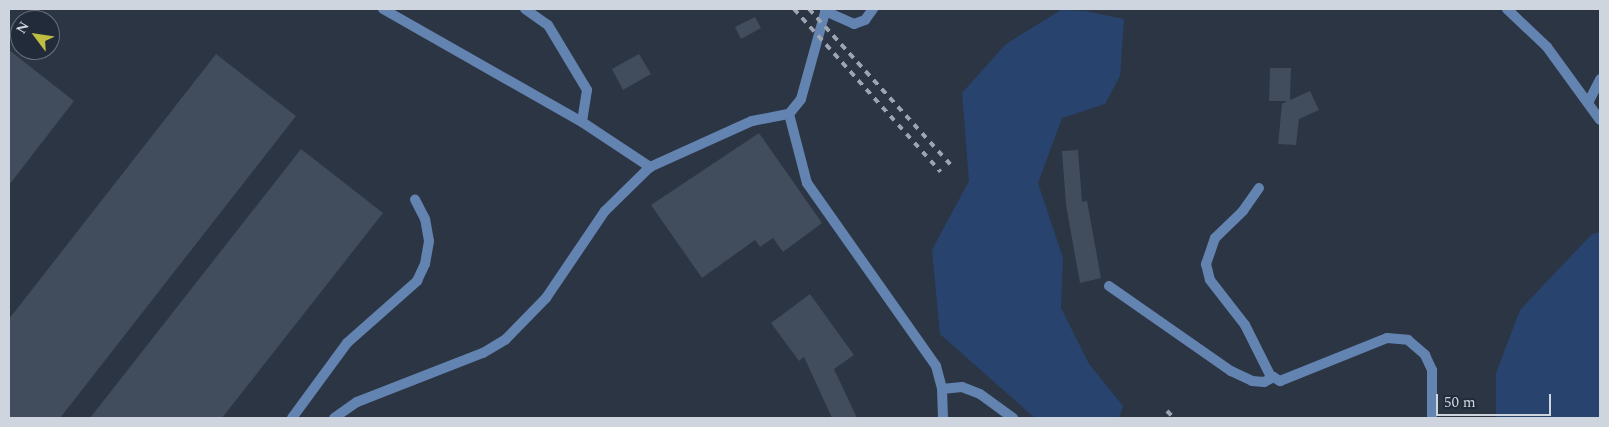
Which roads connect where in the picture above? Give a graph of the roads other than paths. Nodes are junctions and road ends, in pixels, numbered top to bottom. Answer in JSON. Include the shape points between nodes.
{"nodes":[{"id":1,"x":383,"y":9,"type":"edge"},
{"id":2,"x":525,"y":9,"type":"edge"},
{"id":3,"x":873,"y":9,"type":"edge"},
{"id":4,"x":1507,"y":9,"type":"edge"},
{"id":5,"x":826,"y":10,"type":"edge"},
{"id":6,"x":1600,"y":79,"type":"edge"},
{"id":7,"x":1588,"y":103,"type":"junction"},
{"id":8,"x":789,"y":114,"type":"junction"},
{"id":9,"x":1600,"y":120,"type":"edge"},
{"id":10,"x":582,"y":122,"type":"junction"},
{"id":11,"x":650,"y":167,"type":"junction"},
{"id":12,"x":1258,"y":188,"type":"dead end"},
{"id":13,"x":414,"y":199,"type":"dead end"},
{"id":14,"x":1109,"y":286,"type":"dead end"},
{"id":15,"x":1274,"y":377,"type":"junction"},
{"id":16,"x":942,"y":389,"type":"junction"},
{"id":17,"x":292,"y":418,"type":"edge"},
{"id":18,"x":334,"y":418,"type":"edge"},
{"id":19,"x":943,"y":418,"type":"edge"},
{"id":20,"x":1013,"y":418,"type":"edge"},
{"id":21,"x":1432,"y":418,"type":"edge"}],
"edges":[{"from":1,"to":10,"type":"street"},
{"from":2,"to":10,"type":"street","via":[[548,25],[587,90]]},
{"from":3,"to":5,"type":"street","via":[[865,20],[854,24]]},
{"from":4,"to":7,"type":"street","via":[[1547,47]]},
{"from":5,"to":8,"type":"street","via":[[801,99]]},
{"from":6,"to":7,"type":"street"},
{"from":7,"to":9,"type":"street"},
{"from":8,"to":11,"type":"street","via":[[752,121]]},
{"from":8,"to":16,"type":"street","via":[[807,183],[832,223],[926,349]]},
{"from":10,"to":11,"type":"street"},
{"from":11,"to":18,"type":"street","via":[[605,211],[546,298],[505,340],[483,353],[357,402]]},
{"from":12,"to":15,"type":"street","via":[[1243,211],[1215,238],[1206,264],[1210,280],[1245,325],[1270,375]]},
{"from":13,"to":17,"type":"street","via":[[425,219],[429,241],[426,264],[417,281],[347,344]]},
{"from":14,"to":15,"type":"street","via":[[1232,371],[1252,381],[1264,382]]},
{"from":15,"to":21,"type":"street","via":[[1280,381],[1303,374],[1387,338],[1408,340],[1425,354],[1432,370]]},
{"from":16,"to":19,"type":"street"},
{"from":16,"to":20,"type":"street","via":[[962,387],[980,394]]}]}
